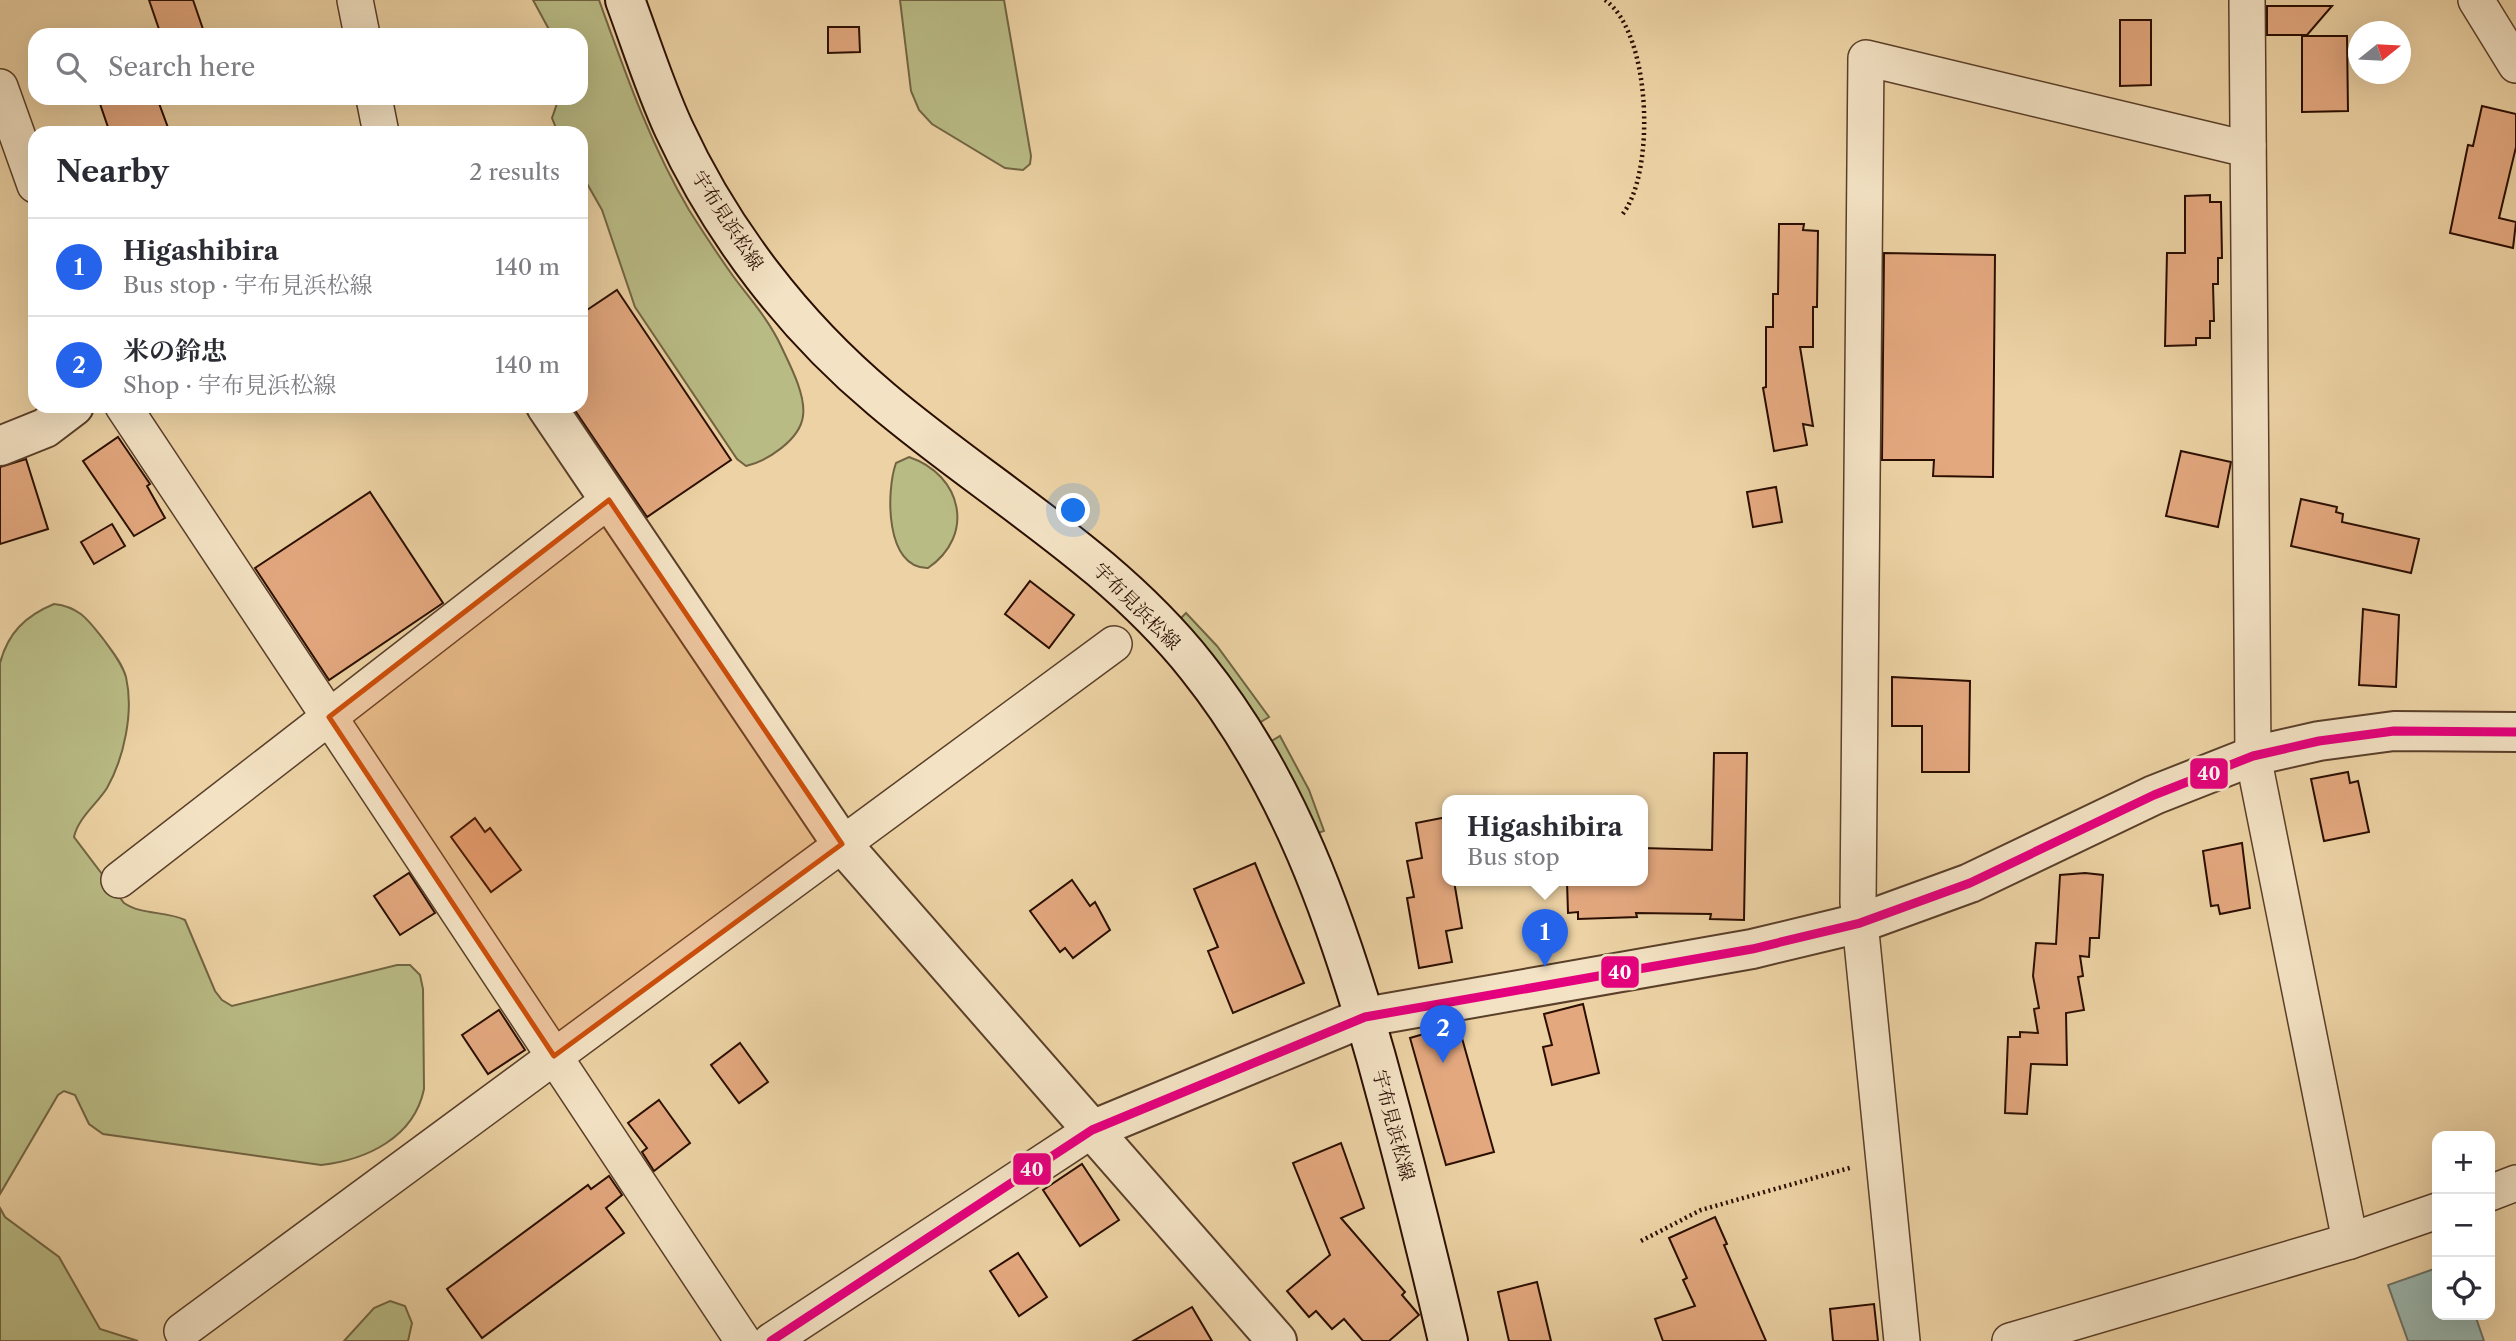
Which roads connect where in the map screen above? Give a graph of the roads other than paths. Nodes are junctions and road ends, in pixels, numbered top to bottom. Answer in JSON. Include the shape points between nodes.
{"nodes":[{"id":1,"x":355,"y":0,"type":"edge"},
{"id":2,"x":625,"y":0,"type":"edge"},
{"id":3,"x":2247,"y":0,"type":"edge"},
{"id":4,"x":2476,"y":0,"type":"edge"},
{"id":5,"x":361,"y":28,"type":"edge"},
{"id":6,"x":2516,"y":65,"type":"edge"},
{"id":7,"x":0,"y":87,"type":"edge"},
{"id":8,"x":375,"y":105,"type":"edge"},
{"id":9,"x":380,"y":126,"type":"edge"},
{"id":10,"x":2248,"y":146,"type":"junction"},
{"id":11,"x":28,"y":165,"type":"edge"},
{"id":12,"x":65,"y":413,"type":"edge"},
{"id":13,"x":128,"y":413,"type":"edge"},
{"id":14,"x":551,"y":413,"type":"edge"},
{"id":15,"x":0,"y":446,"type":"edge"},
{"id":16,"x":609,"y":500,"type":"junction"},
{"id":17,"x":1114,"y":643,"type":"dead end"},
{"id":18,"x":329,"y":717,"type":"junction"},
{"id":19,"x":2516,"y":732,"type":"edge"},
{"id":20,"x":2253,"y":757,"type":"junction"},
{"id":21,"x":842,"y":844,"type":"junction"},
{"id":22,"x":119,"y":880,"type":"dead end"},
{"id":23,"x":1860,"y":923,"type":"junction"},
{"id":24,"x":1365,"y":1017,"type":"junction"},
{"id":25,"x":554,"y":1056,"type":"junction"},
{"id":26,"x":1092,"y":1130,"type":"junction"},
{"id":27,"x":2516,"y":1184,"type":"edge"},
{"id":28,"x":2495,"y":1191,"type":"edge"},
{"id":29,"x":2432,"y":1213,"type":"edge"},
{"id":30,"x":2350,"y":1241,"type":"junction"},
{"id":31,"x":182,"y":1331,"type":"dead end"},
{"id":32,"x":743,"y":1341,"type":"edge"},
{"id":33,"x":771,"y":1341,"type":"edge"},
{"id":34,"x":1277,"y":1341,"type":"edge"},
{"id":35,"x":1448,"y":1341,"type":"edge"},
{"id":36,"x":1902,"y":1341,"type":"edge"},
{"id":37,"x":2010,"y":1341,"type":"edge"}],
"edges":[{"from":1,"to":5,"type":"street"},
{"from":2,"to":24,"type":"street","name":"宇布見浜松線","via":[[691,164],[737,239],[798,318],[879,398],[1104,571],[1166,631],[1222,699],[1269,772],[1307,851]]},
{"from":3,"to":10,"type":"street"},
{"from":4,"to":6,"type":"street"},
{"from":7,"to":11,"type":"street"},
{"from":8,"to":9,"type":"street"},
{"from":10,"to":20,"type":"street"},
{"from":10,"to":23,"type":"street","via":[[1866,58]]},
{"from":12,"to":15,"type":"street","via":[[45,428]]},
{"from":13,"to":18,"type":"street"},
{"from":14,"to":16,"type":"street"},
{"from":16,"to":18,"type":"street"},
{"from":16,"to":21,"type":"street"},
{"from":17,"to":21,"type":"street"},
{"from":18,"to":22,"type":"street"},
{"from":18,"to":25,"type":"street"},
{"from":19,"to":20,"type":"street","via":[[2394,731],[2319,741]]},
{"from":20,"to":23,"type":"street","via":[[2154,794],[1970,883]]},
{"from":20,"to":30,"type":"street"},
{"from":21,"to":25,"type":"street"},
{"from":21,"to":26,"type":"street"},
{"from":23,"to":24,"type":"street","via":[[1752,949]]},
{"from":23,"to":36,"type":"street"},
{"from":24,"to":26,"type":"street"},
{"from":24,"to":35,"type":"street","name":"宇布見浜松線"},
{"from":25,"to":31,"type":"street"},
{"from":25,"to":32,"type":"street"},
{"from":26,"to":33,"type":"street"},
{"from":26,"to":34,"type":"street"},
{"from":27,"to":28,"type":"street"},
{"from":29,"to":30,"type":"street"},
{"from":30,"to":37,"type":"street"}]}
